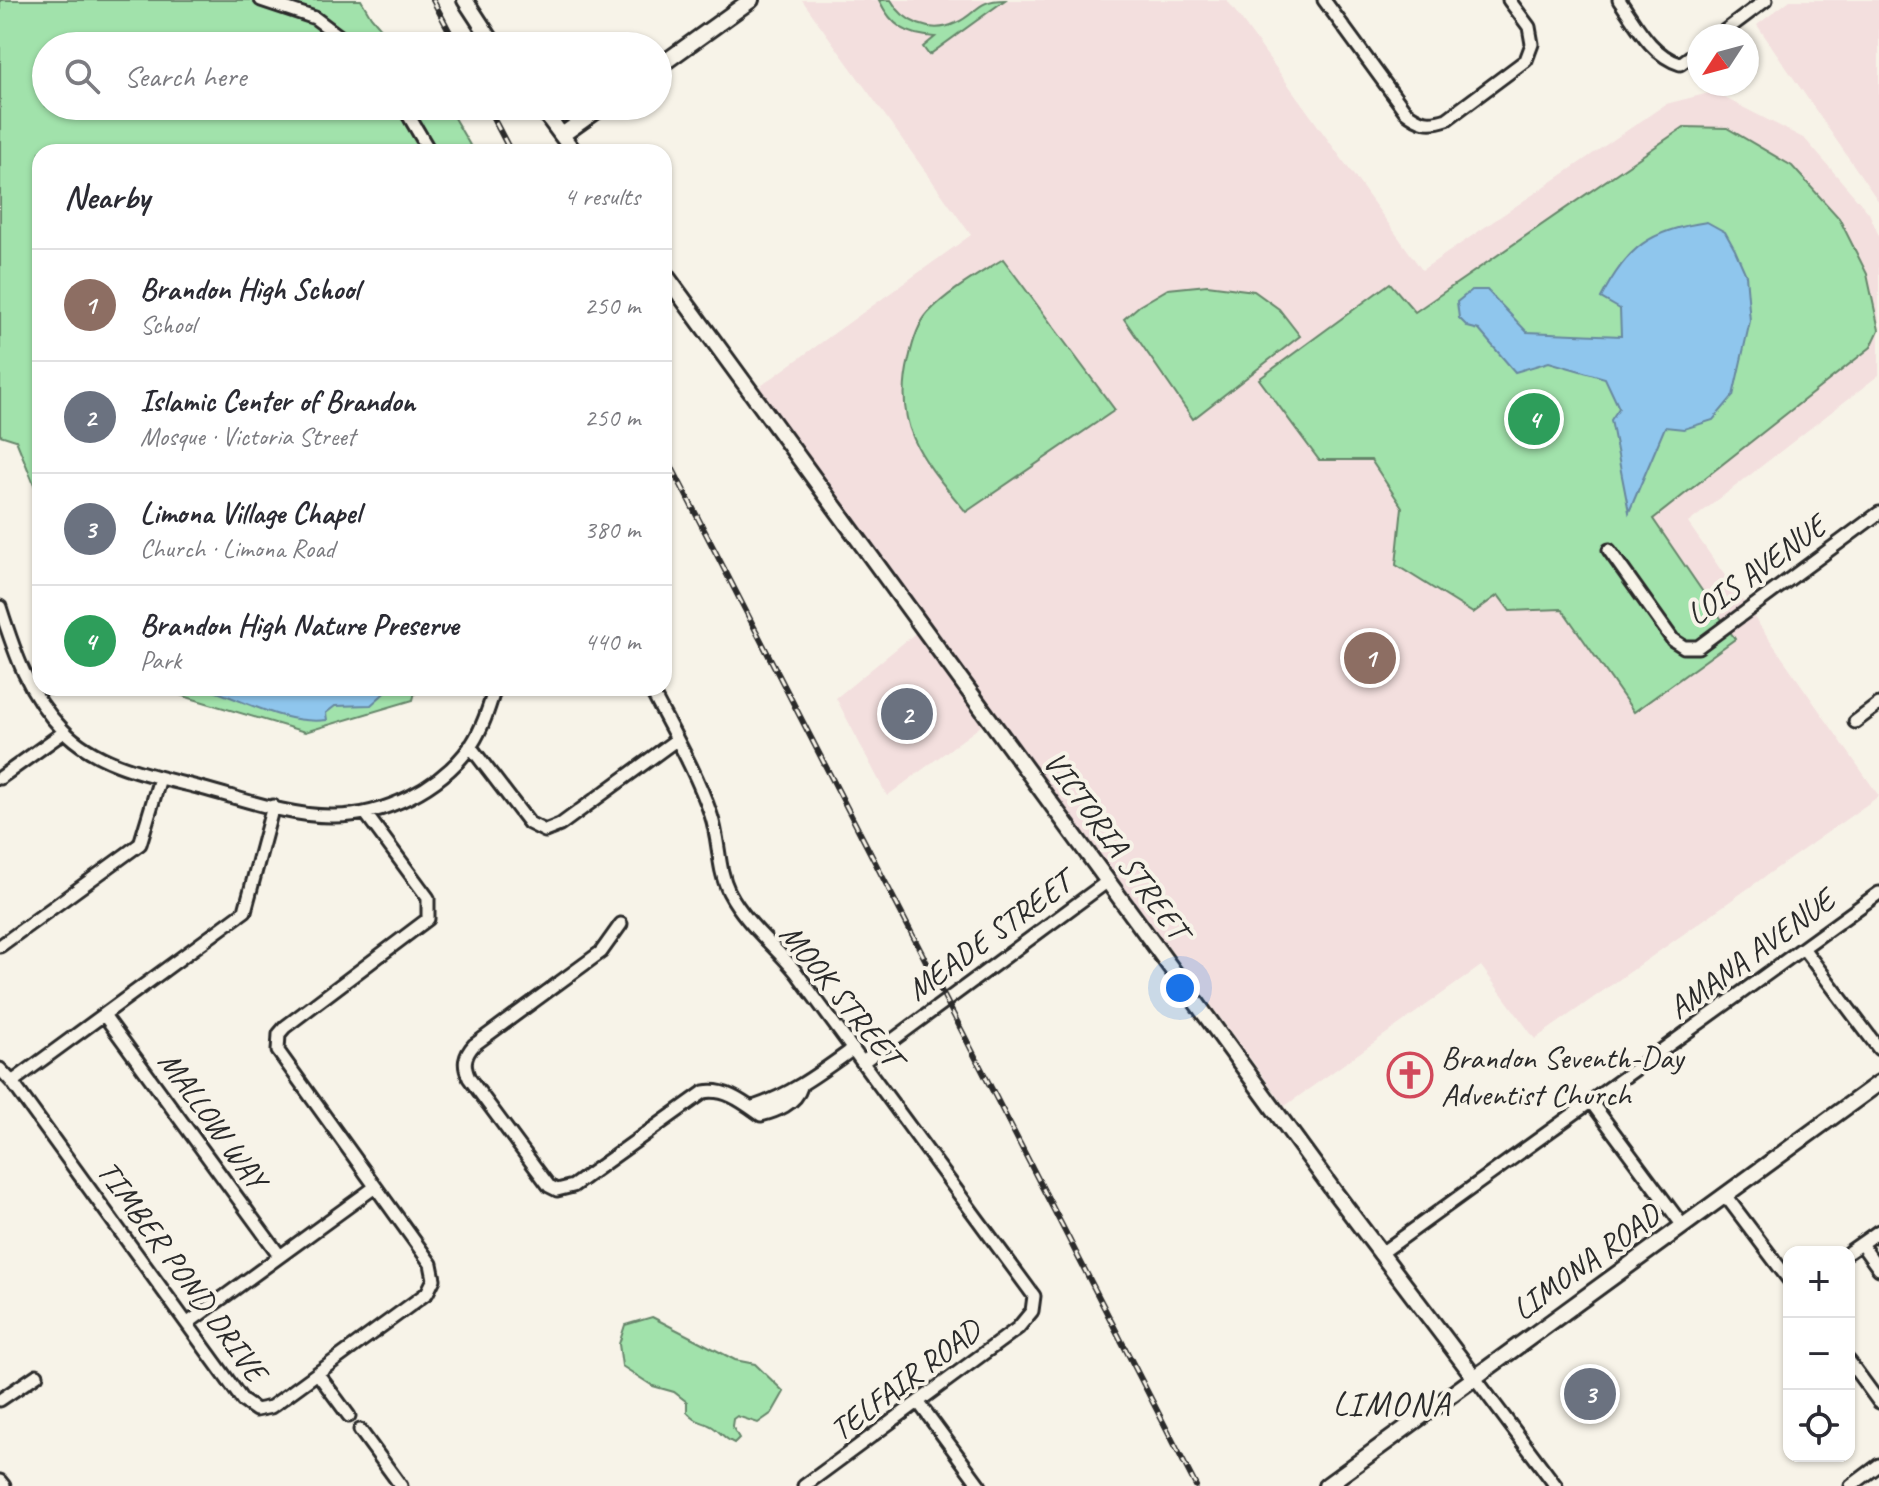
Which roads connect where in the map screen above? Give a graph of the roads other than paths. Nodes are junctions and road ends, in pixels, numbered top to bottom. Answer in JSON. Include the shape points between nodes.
{"nodes":[{"id":1,"x":261,"y":0,"type":"edge"},
{"id":2,"x":465,"y":0,"type":"edge"},
{"id":3,"x":751,"y":0,"type":"edge"},
{"id":4,"x":1324,"y":0,"type":"edge"},
{"id":5,"x":1509,"y":0,"type":"edge"},
{"id":6,"x":1619,"y":0,"type":"edge"},
{"id":7,"x":1766,"y":0,"type":"edge"},
{"id":8,"x":1734,"y":24,"type":"edge"},
{"id":9,"x":334,"y":32,"type":"edge"},
{"id":10,"x":486,"y":32,"type":"edge"},
{"id":11,"x":672,"y":57,"type":"edge"},
{"id":12,"x":1687,"y":59,"type":"edge"},
{"id":13,"x":411,"y":120,"type":"edge"},
{"id":14,"x":551,"y":120,"type":"edge"},
{"id":15,"x":583,"y":120,"type":"edge"},
{"id":16,"x":562,"y":135,"type":"junction"},
{"id":17,"x":425,"y":144,"type":"edge"},
{"id":18,"x":568,"y":144,"type":"edge"},
{"id":19,"x":672,"y":284,"type":"edge"},
{"id":20,"x":1879,"y":513,"type":"edge"},
{"id":21,"x":1609,"y":550,"type":"dead end"},
{"id":22,"x":0,"y":607,"type":"edge"},
{"id":23,"x":3,"y":631,"type":"edge"},
{"id":24,"x":32,"y":692,"type":"edge"},
{"id":25,"x":35,"y":696,"type":"edge"},
{"id":26,"x":492,"y":696,"type":"edge"},
{"id":27,"x":654,"y":696,"type":"edge"},
{"id":28,"x":1879,"y":704,"type":"edge"},
{"id":29,"x":1855,"y":722,"type":"dead end"},
{"id":30,"x":64,"y":732,"type":"junction"},
{"id":31,"x":676,"y":740,"type":"junction"},
{"id":32,"x":470,"y":746,"type":"junction"},
{"id":33,"x":0,"y":778,"type":"edge"},
{"id":34,"x":160,"y":778,"type":"junction"},
{"id":35,"x":273,"y":806,"type":"junction"},
{"id":36,"x":366,"y":814,"type":"junction"},
{"id":37,"x":1108,"y":881,"type":"junction"},
{"id":38,"x":1879,"y":893,"type":"edge"},
{"id":39,"x":621,"y":924,"type":"dead end"},
{"id":40,"x":0,"y":946,"type":"edge"},
{"id":41,"x":1803,"y":948,"type":"junction"},
{"id":42,"x":104,"y":1015,"type":"junction"},
{"id":43,"x":853,"y":1049,"type":"junction"},
{"id":44,"x":1879,"y":1049,"type":"edge"},
{"id":45,"x":863,"y":1062,"type":"junction"},
{"id":46,"x":0,"y":1069,"type":"edge"},
{"id":47,"x":12,"y":1082,"type":"junction"},
{"id":48,"x":1879,"y":1083,"type":"edge"},
{"id":49,"x":1591,"y":1102,"type":"junction"},
{"id":50,"x":375,"y":1187,"type":"junction"},
{"id":51,"x":1725,"y":1195,"type":"junction"},
{"id":52,"x":1683,"y":1226,"type":"junction"},
{"id":53,"x":1879,"y":1231,"type":"edge"},
{"id":54,"x":1861,"y":1244,"type":"junction"},
{"id":55,"x":1855,"y":1248,"type":"edge"},
{"id":56,"x":1380,"y":1254,"type":"junction"},
{"id":57,"x":280,"y":1256,"type":"junction"},
{"id":58,"x":1879,"y":1269,"type":"edge"},
{"id":59,"x":1783,"y":1272,"type":"edge"},
{"id":60,"x":1032,"y":1311,"type":"joint"},
{"id":61,"x":188,"y":1323,"type":"junction"},
{"id":62,"x":1855,"y":1369,"type":"edge"},
{"id":63,"x":318,"y":1374,"type":"junction"},
{"id":64,"x":37,"y":1375,"type":"dead end"},
{"id":65,"x":1475,"y":1378,"type":"junction"},
{"id":66,"x":0,"y":1400,"type":"edge"},
{"id":67,"x":1879,"y":1402,"type":"edge"},
{"id":68,"x":919,"y":1403,"type":"junction"},
{"id":69,"x":349,"y":1416,"type":"dead end"},
{"id":70,"x":360,"y":1430,"type":"dead end"},
{"id":71,"x":1879,"y":1465,"type":"edge"},
{"id":72,"x":0,"y":1481,"type":"edge"},
{"id":73,"x":4,"y":1486,"type":"edge"},
{"id":74,"x":401,"y":1486,"type":"edge"},
{"id":75,"x":804,"y":1486,"type":"edge"},
{"id":76,"x":980,"y":1486,"type":"edge"},
{"id":77,"x":1326,"y":1486,"type":"edge"},
{"id":78,"x":1556,"y":1486,"type":"edge"},
{"id":79,"x":1851,"y":1486,"type":"edge"}],
"edges":[{"from":1,"to":9,"type":"street","via":[[315,18]]},
{"from":2,"to":10,"type":"street"},
{"from":3,"to":11,"type":"street"},
{"from":4,"to":5,"type":"street","via":[[1405,111],[1419,122],[1434,123],[1447,119],[1526,60],[1532,44],[1529,27]]},
{"from":6,"to":12,"type":"street","via":[[1657,52],[1680,64]]},
{"from":7,"to":8,"type":"street"},
{"from":13,"to":17,"type":"street"},
{"from":14,"to":16,"type":"street"},
{"from":15,"to":16,"type":"street"},
{"from":16,"to":18,"type":"street"},
{"from":19,"to":37,"type":"street","name":"VICTORIA STREET"},
{"from":20,"to":21,"type":"street","name":"LOIS AVENUE","via":[[1698,647],[1673,640]]},
{"from":22,"to":23,"type":"street"},
{"from":23,"to":24,"type":"street"},
{"from":25,"to":30,"type":"street"},
{"from":26,"to":32,"type":"street"},
{"from":27,"to":31,"type":"street","name":"MOOK STREET"},
{"from":28,"to":29,"type":"street"},
{"from":30,"to":33,"type":"street"},
{"from":30,"to":34,"type":"street","via":[[106,760]]},
{"from":31,"to":32,"type":"street","via":[[545,831],[529,823]]},
{"from":31,"to":43,"type":"street","name":"MOOK STREET","via":[[712,816],[728,890]]},
{"from":32,"to":36,"type":"street","via":[[427,786]]},
{"from":34,"to":35,"type":"street"},
{"from":34,"to":40,"type":"street","via":[[140,844]]},
{"from":35,"to":36,"type":"street","via":[[331,816]]},
{"from":35,"to":42,"type":"street","via":[[245,911]]},
{"from":36,"to":50,"type":"street","name":"TIMBER POND DRIVE","via":[[428,898],[428,919],[285,1027],[277,1042],[281,1059]]},
{"from":37,"to":45,"type":"street","name":"MEADE STREET"},
{"from":37,"to":56,"type":"street","name":"VICTORIA STREET"},
{"from":38,"to":41,"type":"street","name":"AMANA AVENUE"},
{"from":39,"to":43,"type":"street","via":[[601,952],[474,1045],[465,1059],[469,1078],[543,1180],[557,1190],[573,1186],[704,1092],[721,1091],[761,1115],[797,1097],[801,1087]]},
{"from":41,"to":44,"type":"street"},
{"from":41,"to":49,"type":"street","name":"AMANA AVENUE"},
{"from":42,"to":47,"type":"street"},
{"from":42,"to":57,"type":"street","name":"MALLOW WAY"},
{"from":43,"to":45,"type":"street","name":"MOOK STREET"},
{"from":45,"to":60,"type":"street","name":"MOOK STREET","via":[[1034,1296]]},
{"from":46,"to":47,"type":"street","name":"TIMBER POND DRIVE"},
{"from":47,"to":61,"type":"street","name":"TIMBER POND DRIVE"},
{"from":48,"to":51,"type":"street","name":"LIMONA ROAD"},
{"from":49,"to":52,"type":"street"},
{"from":49,"to":56,"type":"street","name":"AMANA AVENUE"},
{"from":50,"to":57,"type":"street"},
{"from":50,"to":63,"type":"street","name":"TIMBER POND DRIVE","via":[[431,1264],[434,1279],[427,1293]]},
{"from":51,"to":52,"type":"street","name":"LIMONA ROAD"},
{"from":51,"to":59,"type":"street"},
{"from":52,"to":65,"type":"street","name":"LIMONA ROAD"},
{"from":53,"to":54,"type":"street"},
{"from":54,"to":55,"type":"street"},
{"from":54,"to":58,"type":"street"},
{"from":56,"to":65,"type":"street","name":"VICTORIA STREET"},
{"from":57,"to":61,"type":"street"},
{"from":60,"to":68,"type":"street","name":"TELFAIR ROAD","via":[[1018,1328]]},
{"from":61,"to":63,"type":"street","name":"TIMBER POND DRIVE","via":[[256,1410],[271,1407]]},
{"from":62,"to":67,"type":"street"},
{"from":63,"to":69,"type":"street"},
{"from":64,"to":66,"type":"street"},
{"from":65,"to":77,"type":"street","name":"LIMONA ROAD"},
{"from":65,"to":78,"type":"street","name":"VICTORIA STREET"},
{"from":68,"to":75,"type":"street","name":"TELFAIR ROAD"},
{"from":68,"to":76,"type":"street"},
{"from":70,"to":74,"type":"street"},
{"from":71,"to":79,"type":"street"},
{"from":72,"to":73,"type":"street"}]}
